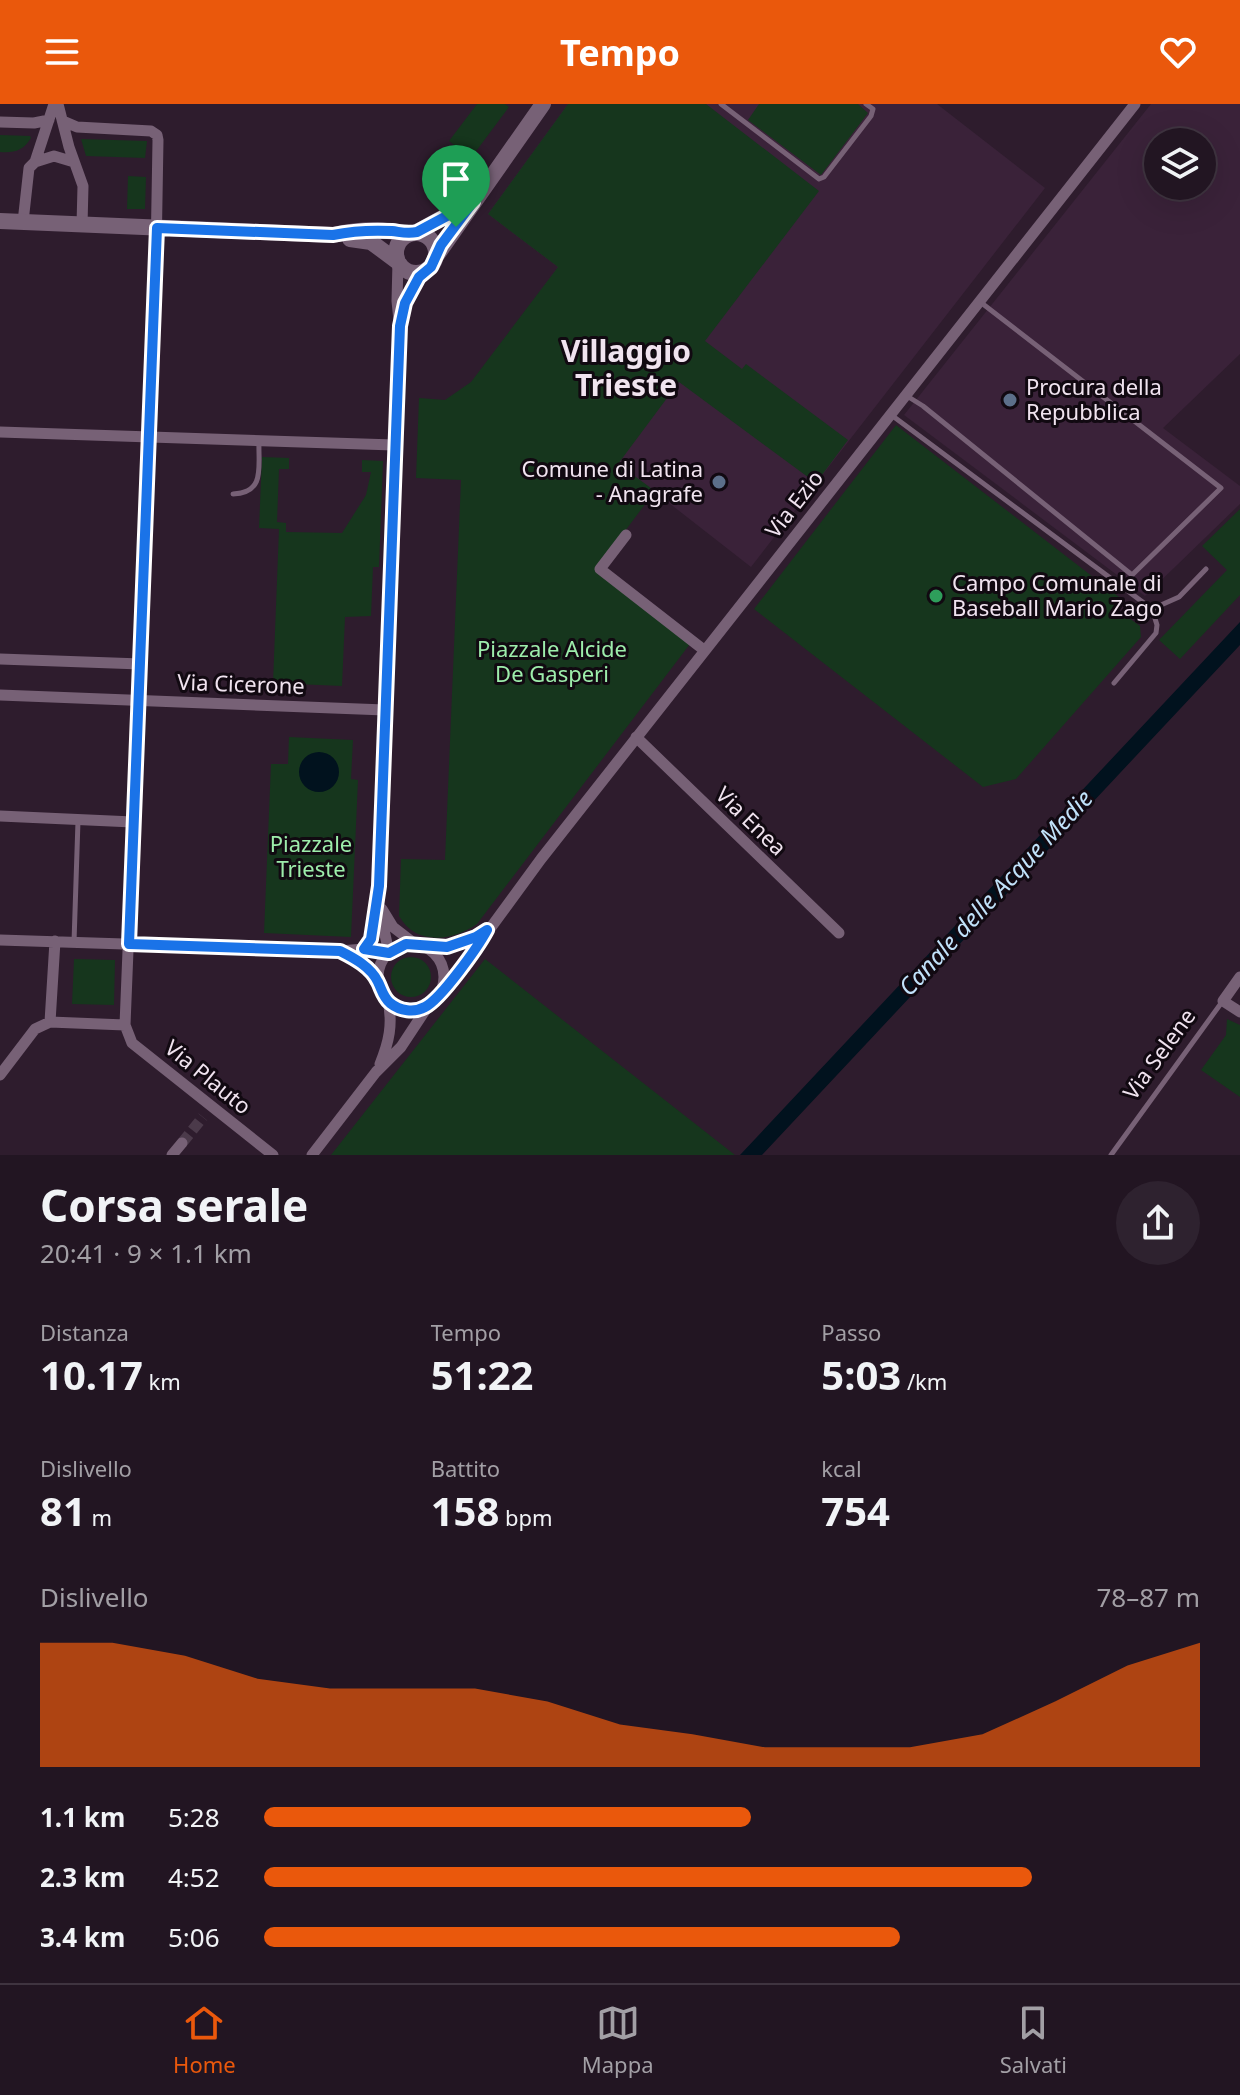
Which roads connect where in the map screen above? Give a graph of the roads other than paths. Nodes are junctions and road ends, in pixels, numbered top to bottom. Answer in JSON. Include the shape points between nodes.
{"nodes":[{"id":1,"x":56,"y":104,"type":"edge"},
{"id":2,"x":543,"y":104,"type":"edge"},
{"id":3,"x":721,"y":104,"type":"edge"},
{"id":4,"x":866,"y":104,"type":"edge"},
{"id":5,"x":1135,"y":104,"type":"edge"},
{"id":6,"x":49,"y":120,"type":"junction"},
{"id":7,"x":63,"y":121,"type":"junction"},
{"id":8,"x":0,"y":122,"type":"edge"},
{"id":9,"x":35,"y":162,"type":"junction"},
{"id":10,"x":74,"y":162,"type":"junction"},
{"id":11,"x":473,"y":202,"type":"junction"},
{"id":12,"x":0,"y":221,"type":"edge"},
{"id":13,"x":23,"y":222,"type":"junction"},
{"id":14,"x":82,"y":225,"type":"junction"},
{"id":15,"x":157,"y":228,"type":"junction"},
{"id":16,"x":412,"y":234,"type":"junction"},
{"id":17,"x":333,"y":235,"type":"junction"},
{"id":18,"x":437,"y":255,"type":"junction"},
{"id":19,"x":398,"y":262,"type":"junction"},
{"id":20,"x":426,"y":270,"type":"junction"},
{"id":21,"x":978,"y":301,"type":"junction"},
{"id":22,"x":400,"y":326,"type":"junction"},
{"id":23,"x":904,"y":395,"type":"junction"},
{"id":24,"x":890,"y":413,"type":"junction"},
{"id":25,"x":0,"y":432,"type":"edge"},
{"id":26,"x":149,"y":437,"type":"junction"},
{"id":27,"x":259,"y":440,"type":"junction"},
{"id":28,"x":394,"y":445,"type":"junction"},
{"id":29,"x":233,"y":494,"type":"dead end"},
{"id":30,"x":626,"y":535,"type":"dead end"},
{"id":31,"x":1206,"y":569,"type":"dead end"},
{"id":32,"x":1152,"y":609,"type":"junction"},
{"id":33,"x":704,"y":650,"type":"junction"},
{"id":34,"x":0,"y":659,"type":"edge"},
{"id":35,"x":141,"y":664,"type":"junction"},
{"id":36,"x":1114,"y":683,"type":"dead end"},
{"id":37,"x":0,"y":695,"type":"edge"},
{"id":38,"x":139,"y":701,"type":"junction"},
{"id":39,"x":385,"y":710,"type":"junction"},
{"id":40,"x":636,"y":737,"type":"junction"},
{"id":41,"x":0,"y":816,"type":"edge"},
{"id":42,"x":78,"y":820,"type":"junction"},
{"id":43,"x":133,"y":822,"type":"junction"},
{"id":44,"x":378,"y":902,"type":"junction"},
{"id":45,"x":487,"y":930,"type":"junction"},
{"id":46,"x":839,"y":933,"type":"dead end"},
{"id":47,"x":0,"y":940,"type":"edge"},
{"id":48,"x":55,"y":941,"type":"junction"},
{"id":49,"x":74,"y":942,"type":"junction"},
{"id":50,"x":129,"y":944,"type":"junction"},
{"id":51,"x":420,"y":946,"type":"junction"},
{"id":52,"x":364,"y":949,"type":"junction"},
{"id":53,"x":340,"y":951,"type":"junction"},
{"id":54,"x":389,"y":953,"type":"junction"},
{"id":55,"x":1240,"y":977,"type":"edge"},
{"id":56,"x":378,"y":981,"type":"junction"},
{"id":57,"x":441,"y":991,"type":"junction"},
{"id":58,"x":388,"y":1001,"type":"junction"},
{"id":59,"x":1223,"y":1001,"type":"junction"},
{"id":60,"x":428,"y":1006,"type":"junction"},
{"id":61,"x":1240,"y":1012,"type":"edge"},
{"id":62,"x":50,"y":1022,"type":"junction"},
{"id":63,"x":125,"y":1025,"type":"junction"},
{"id":64,"x":376,"y":1072,"type":"junction"},
{"id":65,"x":0,"y":1075,"type":"edge"},
{"id":66,"x":212,"y":1106,"type":"junction"},
{"id":67,"x":203,"y":1117,"type":"tunnel mouth"},
{"id":68,"x":182,"y":1143,"type":"tunnel mouth"},
{"id":69,"x":172,"y":1155,"type":"edge"},
{"id":70,"x":273,"y":1155,"type":"edge"},
{"id":71,"x":312,"y":1155,"type":"edge"},
{"id":72,"x":1111,"y":1155,"type":"edge"}],
"edges":[{"from":1,"to":6,"type":"street"},
{"from":1,"to":7,"type":"street"},
{"from":2,"to":11,"type":"main road"},
{"from":3,"to":4,"type":"lane","via":[[819,179],[871,116],[873,109]]},
{"from":5,"to":21,"type":"street","name":"Via Ezio"},
{"from":6,"to":8,"type":"street"},
{"from":6,"to":9,"type":"street"},
{"from":7,"to":10,"type":"street"},
{"from":7,"to":15,"type":"street","via":[[77,127],[154,131]]},
{"from":9,"to":10,"type":"street","via":[[54,156]]},
{"from":9,"to":13,"type":"street","via":[[29,168]]},
{"from":10,"to":14,"type":"street","via":[[83,186]]},
{"from":11,"to":16,"type":"main road"},
{"from":11,"to":18,"type":"main road"},
{"from":12,"to":13,"type":"main road"},
{"from":13,"to":14,"type":"main road"},
{"from":14,"to":15,"type":"main road"},
{"from":15,"to":17,"type":"main road"},
{"from":15,"to":26,"type":"street"},
{"from":16,"to":17,"type":"main road"},
{"from":16,"to":18,"type":"main road","via":[[430,237]]},
{"from":16,"to":19,"type":"main road","via":[[397,250]]},
{"from":17,"to":19,"type":"main road","via":[[371,242]]},
{"from":18,"to":20,"type":"main road"},
{"from":19,"to":20,"type":"main road","via":[[407,271]]},
{"from":19,"to":22,"type":"street"},
{"from":20,"to":22,"type":"street","via":[[411,292]]},
{"from":21,"to":23,"type":"street","name":"Via Ezio"},
{"from":21,"to":23,"type":"lane","via":[[1221,488],[1132,575]]},
{"from":22,"to":28,"type":"street"},
{"from":23,"to":24,"type":"street","name":"Via Ezio"},
{"from":24,"to":32,"type":"lane"},
{"from":24,"to":33,"type":"street","name":"Via Ezio"},
{"from":25,"to":26,"type":"street"},
{"from":26,"to":27,"type":"street"},
{"from":26,"to":35,"type":"street"},
{"from":27,"to":28,"type":"street"},
{"from":27,"to":29,"type":"lane","via":[[257,482],[253,489]]},
{"from":28,"to":39,"type":"street"},
{"from":30,"to":33,"type":"street","via":[[600,569]]},
{"from":31,"to":32,"type":"lane","via":[[1179,597]]},
{"from":32,"to":36,"type":"lane","via":[[1156,633]]},
{"from":33,"to":40,"type":"street","name":"Via Ezio"},
{"from":34,"to":35,"type":"street"},
{"from":35,"to":38,"type":"street"},
{"from":37,"to":38,"type":"street","name":"Via Cicerone"},
{"from":38,"to":39,"type":"street","name":"Via Cicerone"},
{"from":38,"to":43,"type":"street"},
{"from":39,"to":44,"type":"street"},
{"from":40,"to":45,"type":"street","name":"Via Ezio"},
{"from":40,"to":46,"type":"street","name":"Via Enea"},
{"from":41,"to":42,"type":"street"},
{"from":42,"to":43,"type":"street"},
{"from":42,"to":49,"type":"lane"},
{"from":43,"to":50,"type":"street"},
{"from":44,"to":51,"type":"street","via":[[393,927]]},
{"from":44,"to":52,"type":"street"},
{"from":44,"to":54,"type":"street"},
{"from":45,"to":51,"type":"street","name":"Via Ezio","via":[[456,945]]},
{"from":45,"to":57,"type":"street","name":"Via Ezio"},
{"from":47,"to":48,"type":"street"},
{"from":48,"to":49,"type":"street"},
{"from":48,"to":62,"type":"street"},
{"from":49,"to":50,"type":"street"},
{"from":50,"to":53,"type":"street"},
{"from":50,"to":63,"type":"street"},
{"from":51,"to":54,"type":"street","via":[[406,944]]},
{"from":51,"to":57,"type":"street","via":[[440,961]]},
{"from":52,"to":53,"type":"street"},
{"from":52,"to":54,"type":"street"},
{"from":53,"to":56,"type":"street","via":[[363,964]]},
{"from":54,"to":56,"type":"street"},
{"from":55,"to":59,"type":"street","name":"Via Selene"},
{"from":56,"to":58,"type":"street"},
{"from":57,"to":60,"type":"street"},
{"from":58,"to":60,"type":"street","via":[[403,1010]]},
{"from":58,"to":64,"type":"street","via":[[390,1036]]},
{"from":59,"to":61,"type":"street"},
{"from":59,"to":72,"type":"lane","name":"Via Selene"},
{"from":60,"to":64,"type":"street","via":[[401,1047]]},
{"from":62,"to":63,"type":"street"},
{"from":62,"to":65,"type":"street","via":[[35,1029]]},
{"from":63,"to":66,"type":"street","name":"Via Plauto","via":[[132,1043]]},
{"from":64,"to":71,"type":"street"},
{"from":66,"to":67,"type":"street"},
{"from":66,"to":70,"type":"street","name":"Via Plauto"},
{"from":68,"to":69,"type":"street"}]}
